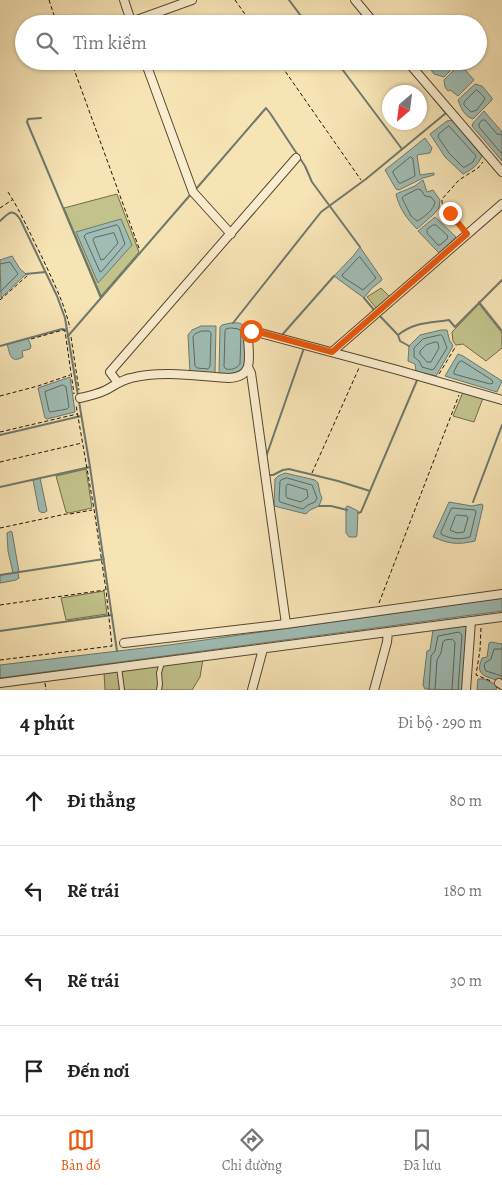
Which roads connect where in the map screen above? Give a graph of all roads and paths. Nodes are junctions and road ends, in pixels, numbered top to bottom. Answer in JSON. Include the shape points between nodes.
{"nodes":[{"id":1,"x":49,"y":0,"type":"edge"},
{"id":2,"x":124,"y":0,"type":"edge"},
{"id":3,"x":192,"y":0,"type":"edge"},
{"id":4,"x":235,"y":0,"type":"edge"},
{"id":5,"x":355,"y":0,"type":"edge"},
{"id":6,"x":54,"y":15,"type":"edge"},
{"id":7,"x":129,"y":15,"type":"edge"},
{"id":8,"x":153,"y":15,"type":"edge"},
{"id":9,"x":246,"y":15,"type":"edge"},
{"id":10,"x":368,"y":15,"type":"edge"},
{"id":11,"x":74,"y":70,"type":"edge"},
{"id":12,"x":148,"y":70,"type":"edge"},
{"id":13,"x":284,"y":70,"type":"edge"},
{"id":14,"x":415,"y":70,"type":"edge"},
{"id":15,"x":488,"y":156,"type":"junction"},
{"id":16,"x":296,"y":158,"type":"dead end"},
{"id":17,"x":502,"y":172,"type":"edge"},
{"id":18,"x":361,"y":180,"type":"dead end"},
{"id":19,"x":8,"y":192,"type":"dead end"},
{"id":20,"x":13,"y":200,"type":"junction"},
{"id":21,"x":502,"y":204,"type":"edge"},
{"id":22,"x":0,"y":208,"type":"edge"},
{"id":23,"x":231,"y":234,"type":"junction"},
{"id":24,"x":467,"y":234,"type":"junction"},
{"id":25,"x":139,"y":248,"type":"dead end"},
{"id":26,"x":28,"y":275,"type":"dead end"},
{"id":27,"x":0,"y":300,"type":"edge"},
{"id":28,"x":70,"y":328,"type":"dead end"},
{"id":29,"x":71,"y":337,"type":"dead end"},
{"id":30,"x":30,"y":339,"type":"dead end"},
{"id":31,"x":456,"y":346,"type":"dead end"},
{"id":32,"x":332,"y":352,"type":"junction"},
{"id":33,"x":362,"y":360,"type":"junction"},
{"id":34,"x":248,"y":367,"type":"junction"},
{"id":35,"x":71,"y":375,"type":"junction"},
{"id":36,"x":435,"y":381,"type":"junction"},
{"id":37,"x":118,"y":383,"type":"junction"},
{"id":38,"x":462,"y":389,"type":"junction"},
{"id":39,"x":0,"y":396,"type":"edge"},
{"id":40,"x":77,"y":399,"type":"junction"},
{"id":41,"x":502,"y":400,"type":"edge"},
{"id":42,"x":77,"y":414,"type":"junction"},
{"id":43,"x":0,"y":432,"type":"edge"},
{"id":44,"x":83,"y":442,"type":"junction"},
{"id":45,"x":0,"y":462,"type":"edge"},
{"id":46,"x":312,"y":473,"type":"dead end"},
{"id":47,"x":94,"y":509,"type":"junction"},
{"id":48,"x":0,"y":528,"type":"edge"},
{"id":49,"x":106,"y":590,"type":"junction"},
{"id":50,"x":502,"y":594,"type":"edge"},
{"id":51,"x":0,"y":605,"type":"edge"},
{"id":52,"x":376,"y":611,"type":"junction"},
{"id":53,"x":502,"y":617,"type":"edge"},
{"id":54,"x":481,"y":620,"type":"junction"},
{"id":55,"x":470,"y":621,"type":"junction"},
{"id":56,"x":286,"y":624,"type":"junction"},
{"id":57,"x":388,"y":632,"type":"junction"},
{"id":58,"x":124,"y":643,"type":"dead end"},
{"id":59,"x":263,"y":648,"type":"junction"},
{"id":60,"x":0,"y":660,"type":"edge"},
{"id":61,"x":162,"y":662,"type":"junction"},
{"id":62,"x":119,"y":668,"type":"junction"},
{"id":63,"x":0,"y":683,"type":"edge"},
{"id":64,"x":500,"y":684,"type":"edge"},
{"id":65,"x":122,"y":690,"type":"edge"},
{"id":66,"x":159,"y":690,"type":"edge"},
{"id":67,"x":252,"y":690,"type":"edge"},
{"id":68,"x":374,"y":690,"type":"edge"},
{"id":69,"x":466,"y":690,"type":"edge"}],
"edges":[{"from":1,"to":6,"type":"path"},
{"from":2,"to":7,"type":"street"},
{"from":3,"to":8,"type":"street"},
{"from":4,"to":9,"type":"path"},
{"from":5,"to":10,"type":"street"},
{"from":11,"to":25,"type":"path"},
{"from":12,"to":23,"type":"street","via":[[191,188]]},
{"from":13,"to":18,"type":"path"},
{"from":14,"to":15,"type":"street"},
{"from":15,"to":17,"type":"street"},
{"from":15,"to":24,"type":"path","via":[[442,199]]},
{"from":16,"to":23,"type":"street"},
{"from":19,"to":20,"type":"path"},
{"from":20,"to":22,"type":"path"},
{"from":20,"to":28,"type":"path","via":[[62,299]]},
{"from":21,"to":24,"type":"street"},
{"from":23,"to":37,"type":"street","via":[[110,372]]},
{"from":24,"to":32,"type":"street"},
{"from":26,"to":27,"type":"path"},
{"from":29,"to":40,"type":"path"},
{"from":30,"to":35,"type":"path","via":[[65,331]]},
{"from":31,"to":36,"type":"path"},
{"from":32,"to":33,"type":"street"},
{"from":32,"to":34,"type":"street","via":[[251,331],[248,335]]},
{"from":33,"to":36,"type":"street"},
{"from":33,"to":46,"type":"path"},
{"from":34,"to":37,"type":"street","via":[[246,372],[234,378],[153,374]]},
{"from":34,"to":56,"type":"street"},
{"from":35,"to":39,"type":"path"},
{"from":35,"to":40,"type":"path"},
{"from":36,"to":38,"type":"street"},
{"from":37,"to":40,"type":"street"},
{"from":38,"to":41,"type":"street"},
{"from":38,"to":52,"type":"path"},
{"from":40,"to":42,"type":"path"},
{"from":42,"to":43,"type":"path"},
{"from":42,"to":44,"type":"path"},
{"from":44,"to":45,"type":"path"},
{"from":44,"to":47,"type":"path"},
{"from":47,"to":48,"type":"path"},
{"from":47,"to":49,"type":"path"},
{"from":49,"to":51,"type":"path"},
{"from":49,"to":60,"type":"path","via":[[112,646]]},
{"from":50,"to":52,"type":"street"},
{"from":52,"to":56,"type":"street"},
{"from":53,"to":54,"type":"street"},
{"from":54,"to":55,"type":"street"},
{"from":54,"to":64,"type":"path","via":[[476,674]]},
{"from":55,"to":57,"type":"street"},
{"from":55,"to":69,"type":"street"},
{"from":56,"to":58,"type":"street"},
{"from":57,"to":59,"type":"street"},
{"from":57,"to":68,"type":"street"},
{"from":59,"to":61,"type":"street"},
{"from":59,"to":67,"type":"street"},
{"from":61,"to":62,"type":"street"},
{"from":61,"to":66,"type":"lane"},
{"from":62,"to":63,"type":"street"},
{"from":62,"to":65,"type":"lane"}]}
